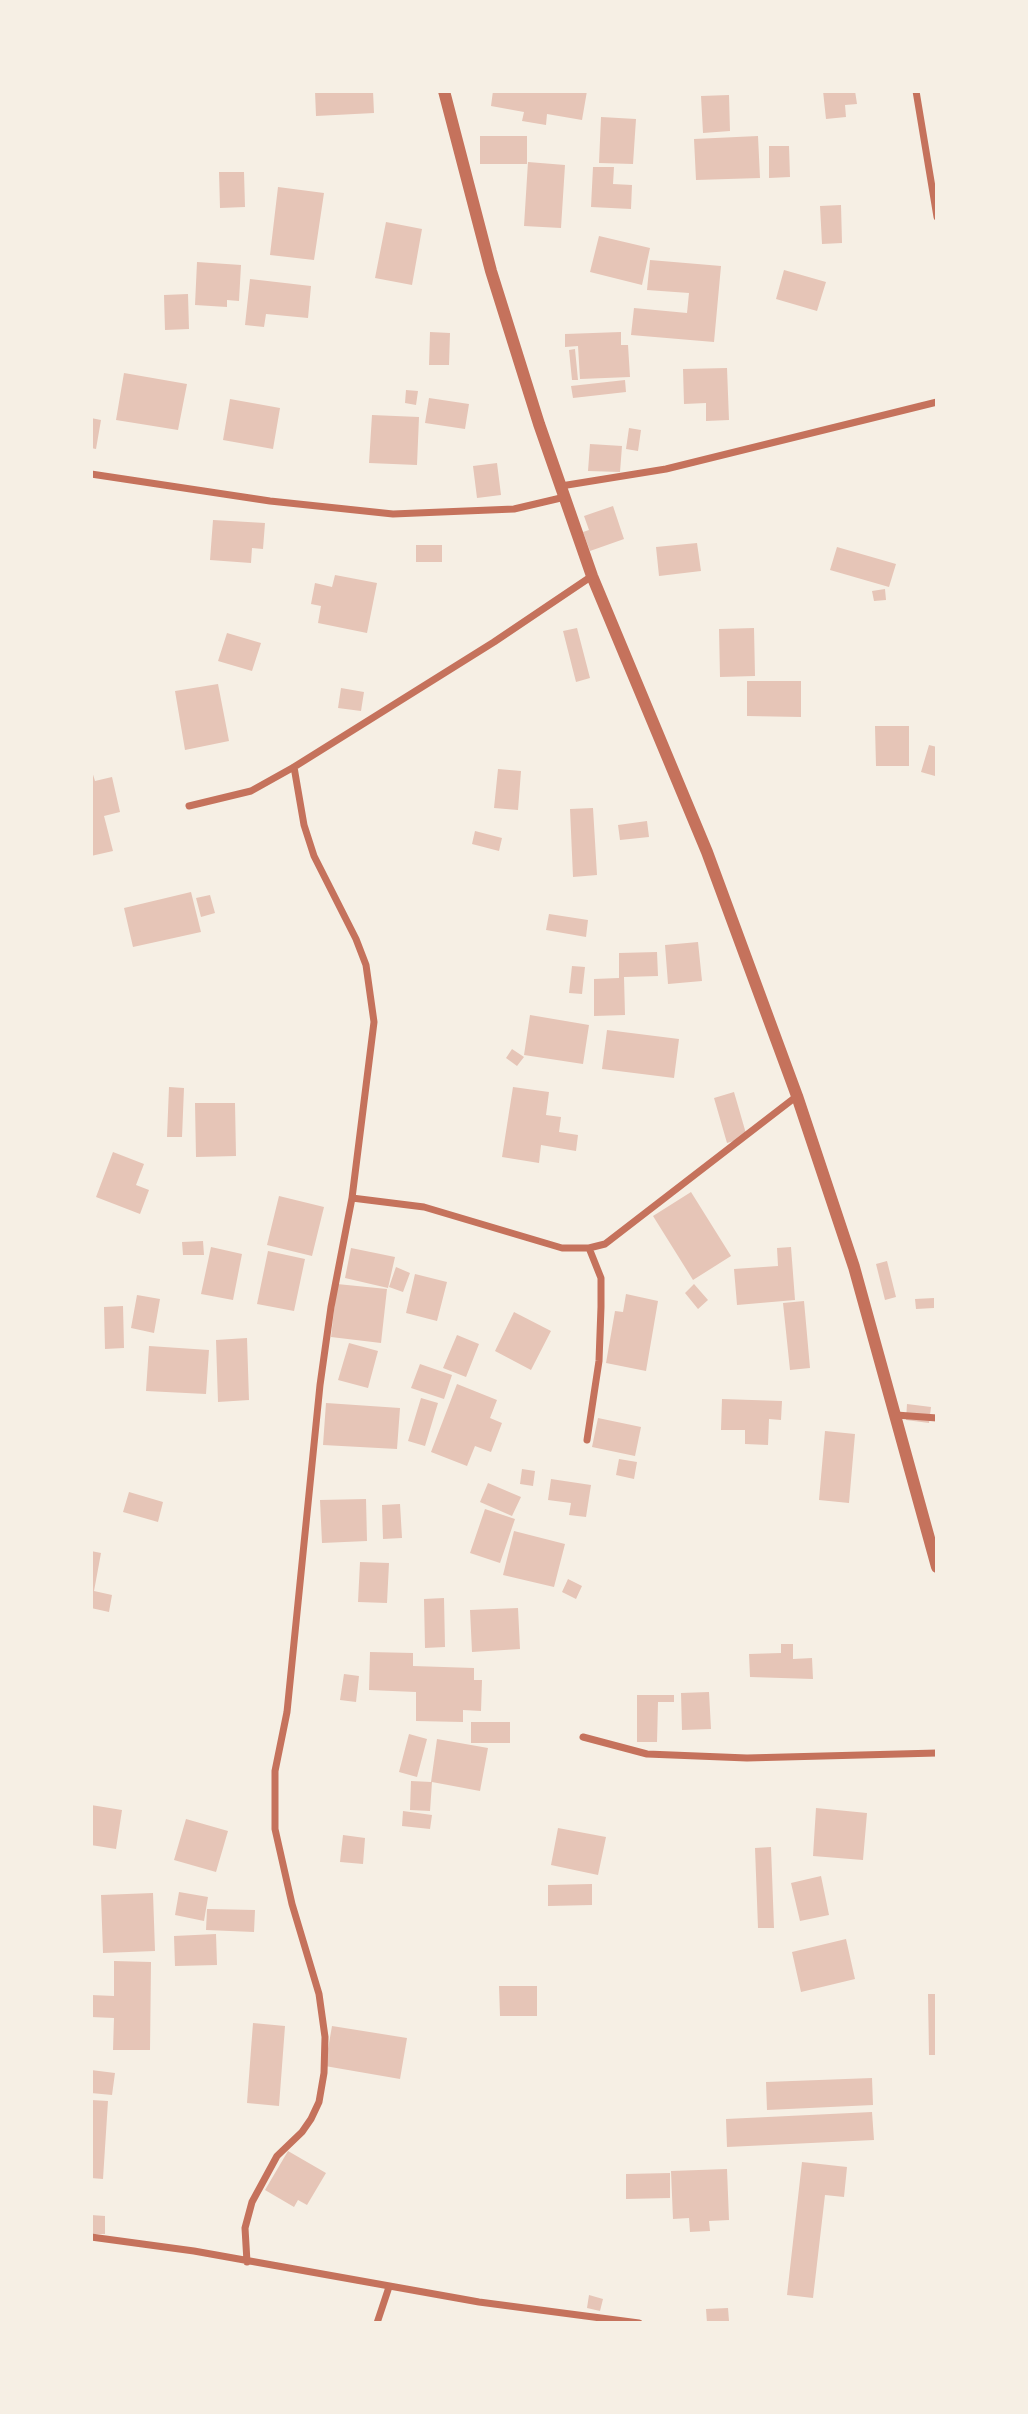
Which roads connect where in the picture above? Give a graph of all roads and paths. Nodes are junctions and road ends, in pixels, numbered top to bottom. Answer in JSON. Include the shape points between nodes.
{"nodes":[{"id":1,"x":444,"y":91,"type":"edge"},
{"id":2,"x":916,"y":91,"type":"edge"},
{"id":3,"x":937,"y":216,"type":"edge"},
{"id":4,"x":937,"y":402,"type":"edge"},
{"id":5,"x":91,"y":474,"type":"edge"},
{"id":6,"x":563,"y":491,"type":"junction"},
{"id":7,"x":592,"y":576,"type":"junction"},
{"id":8,"x":294,"y":767,"type":"junction"},
{"id":9,"x":189,"y":806,"type":"dead end"},
{"id":10,"x":797,"y":1096,"type":"junction"},
{"id":11,"x":352,"y":1198,"type":"junction"},
{"id":12,"x":589,"y":1248,"type":"junction"},
{"id":13,"x":896,"y":1415,"type":"junction"},
{"id":14,"x":937,"y":1418,"type":"edge"},
{"id":15,"x":587,"y":1440,"type":"dead end"},
{"id":16,"x":937,"y":1567,"type":"edge"},
{"id":17,"x":583,"y":1737,"type":"dead end"},
{"id":18,"x":937,"y":1753,"type":"edge"},
{"id":19,"x":91,"y":2237,"type":"edge"},
{"id":20,"x":247,"y":2262,"type":"junction"},
{"id":21,"x":389,"y":2287,"type":"junction"},
{"id":22,"x":377,"y":2323,"type":"edge"},
{"id":23,"x":639,"y":2323,"type":"edge"}],
"edges":[{"from":1,"to":6,"type":"street","via":[[491,271]]},
{"from":2,"to":3,"type":"street"},
{"from":4,"to":6,"type":"street"},
{"from":5,"to":6,"type":"street","via":[[393,514],[514,509]]},
{"from":6,"to":7,"type":"street"},
{"from":7,"to":8,"type":"street"},
{"from":7,"to":10,"type":"street","via":[[707,852]]},
{"from":8,"to":9,"type":"street","via":[[251,791]]},
{"from":8,"to":11,"type":"street","via":[[314,856],[366,965],[374,1022]]},
{"from":10,"to":12,"type":"street","via":[[605,1244]]},
{"from":10,"to":13,"type":"street","via":[[854,1267]]},
{"from":11,"to":12,"type":"street","via":[[424,1207],[562,1248]]},
{"from":11,"to":20,"type":"street","via":[[320,1385],[288,1712],[275,1784],[275,1829],[281,1859],[319,1994],[324,2073],[311,2119],[277,2156],[252,2202],[245,2228]]},
{"from":12,"to":15,"type":"street","via":[[601,1278],[601,1307],[599,1361]]},
{"from":13,"to":14,"type":"street"},
{"from":13,"to":16,"type":"street"},
{"from":17,"to":18,"type":"street","via":[[647,1754],[747,1758]]},
{"from":19,"to":20,"type":"street"},
{"from":20,"to":21,"type":"street"},
{"from":21,"to":22,"type":"street"},
{"from":21,"to":23,"type":"street"}]}
